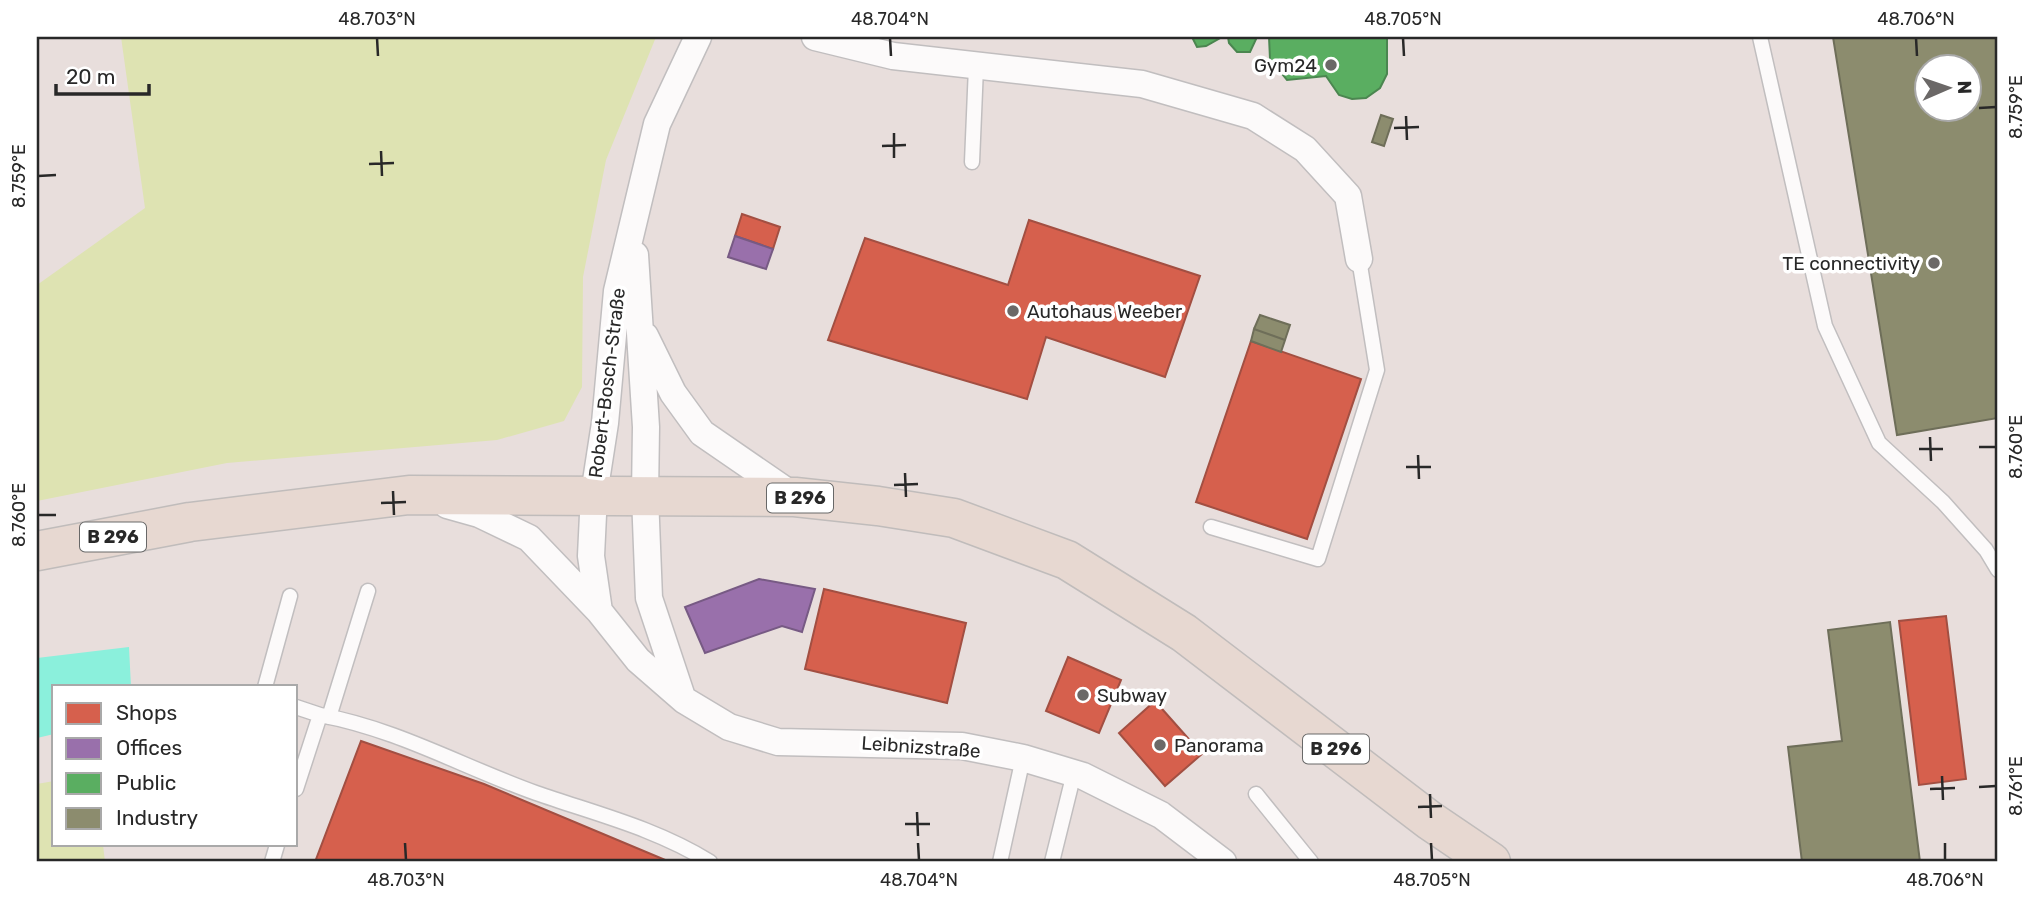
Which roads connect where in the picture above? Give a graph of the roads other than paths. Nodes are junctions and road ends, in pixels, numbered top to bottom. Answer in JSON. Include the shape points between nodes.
{"nodes":[{"id":1,"x":698,"y":37,"type":"edge"},
{"id":2,"x":815,"y":37,"type":"edge"},
{"id":3,"x":1760,"y":37,"type":"edge"},
{"id":4,"x":976,"y":67,"type":"junction"},
{"id":5,"x":972,"y":162,"type":"dead end"},
{"id":6,"x":633,"y":233,"type":"junction"},
{"id":7,"x":1359,"y":259,"type":"joint"},
{"id":8,"x":639,"y":324,"type":"junction"},
{"id":9,"x":594,"y":494,"type":"junction"},
{"id":10,"x":408,"y":495,"type":"junction"},
{"id":11,"x":645,"y":496,"type":"junction"},
{"id":12,"x":795,"y":497,"type":"junction"},
{"id":13,"x":1211,"y":527,"type":"dead end"},
{"id":14,"x":37,"y":551,"type":"edge"},
{"id":15,"x":1998,"y":570,"type":"edge"},
{"id":16,"x":368,"y":591,"type":"dead end"},
{"id":17,"x":290,"y":596,"type":"dead end"},
{"id":18,"x":599,"y":611,"type":"junction"},
{"id":19,"x":266,"y":685,"type":"edge"},
{"id":20,"x":684,"y":701,"type":"junction"},
{"id":21,"x":298,"y":707,"type":"edge"},
{"id":22,"x":324,"y":716,"type":"junction"},
{"id":23,"x":1023,"y":758,"type":"junction"},
{"id":24,"x":1074,"y":773,"type":"junction"},
{"id":25,"x":298,"y":784,"type":"edge"},
{"id":26,"x":1256,"y":794,"type":"dead end"},
{"id":27,"x":710,"y":862,"type":"edge"},
{"id":28,"x":999,"y":862,"type":"edge"},
{"id":29,"x":1052,"y":862,"type":"edge"},
{"id":30,"x":1223,"y":862,"type":"edge"},
{"id":31,"x":1311,"y":862,"type":"edge"},
{"id":32,"x":1491,"y":862,"type":"edge"}],
"edges":[{"from":1,"to":6,"type":"street","name":"Robert-Bosch-Straße","via":[[657,124]]},
{"from":2,"to":4,"type":"street","via":[[893,56]]},
{"from":3,"to":15,"type":"lane","via":[[1825,326],[1879,443],[1943,502]]},
{"from":4,"to":5,"type":"lane"},
{"from":4,"to":7,"type":"street","via":[[1142,84],[1253,117],[1305,149],[1348,196]]},
{"from":6,"to":8,"type":"street","name":"Robert-Bosch-Straße"},
{"from":6,"to":9,"type":"street","name":"Robert-Bosch-Straße","via":[[617,291]]},
{"from":7,"to":13,"type":"lane","via":[[1377,370],[1318,559]]},
{"from":8,"to":11,"type":"street","name":"Robert-Bosch-Straße"},
{"from":8,"to":12,"type":"street","name":"Robert-Bosch-Straße","via":[[673,393],[702,433]]},
{"from":9,"to":10,"type":"main road","number":"B 296"},
{"from":9,"to":11,"type":"main road","number":"B 296"},
{"from":9,"to":18,"type":"street","via":[[591,556]]},
{"from":10,"to":14,"type":"main road","number":"B 296","via":[[190,522]]},
{"from":10,"to":18,"type":"street","name":"Leibnizstraße","via":[[479,514],[528,538]]},
{"from":11,"to":12,"type":"main road","number":"B 296"},
{"from":11,"to":20,"type":"street","via":[[649,598]]},
{"from":12,"to":32,"type":"main road","number":"B 296","via":[[954,518],[1066,560],[1184,633]]},
{"from":16,"to":22,"type":"lane"},
{"from":17,"to":19,"type":"lane"},
{"from":18,"to":20,"type":"street","name":"Leibnizstraße","via":[[638,660]]},
{"from":20,"to":23,"type":"street","name":"Leibnizstraße","via":[[729,727],[778,742],[962,746]]},
{"from":21,"to":22,"type":"lane"},
{"from":22,"to":25,"type":"lane"},
{"from":22,"to":27,"type":"lane","via":[[395,733],[536,793],[678,842]]},
{"from":23,"to":24,"type":"street","name":"Leibnizstraße"},
{"from":23,"to":28,"type":"lane"},
{"from":24,"to":29,"type":"lane"},
{"from":24,"to":30,"type":"street","name":"Leibnizstraße","via":[[1161,815]]},
{"from":26,"to":31,"type":"lane"}]}
